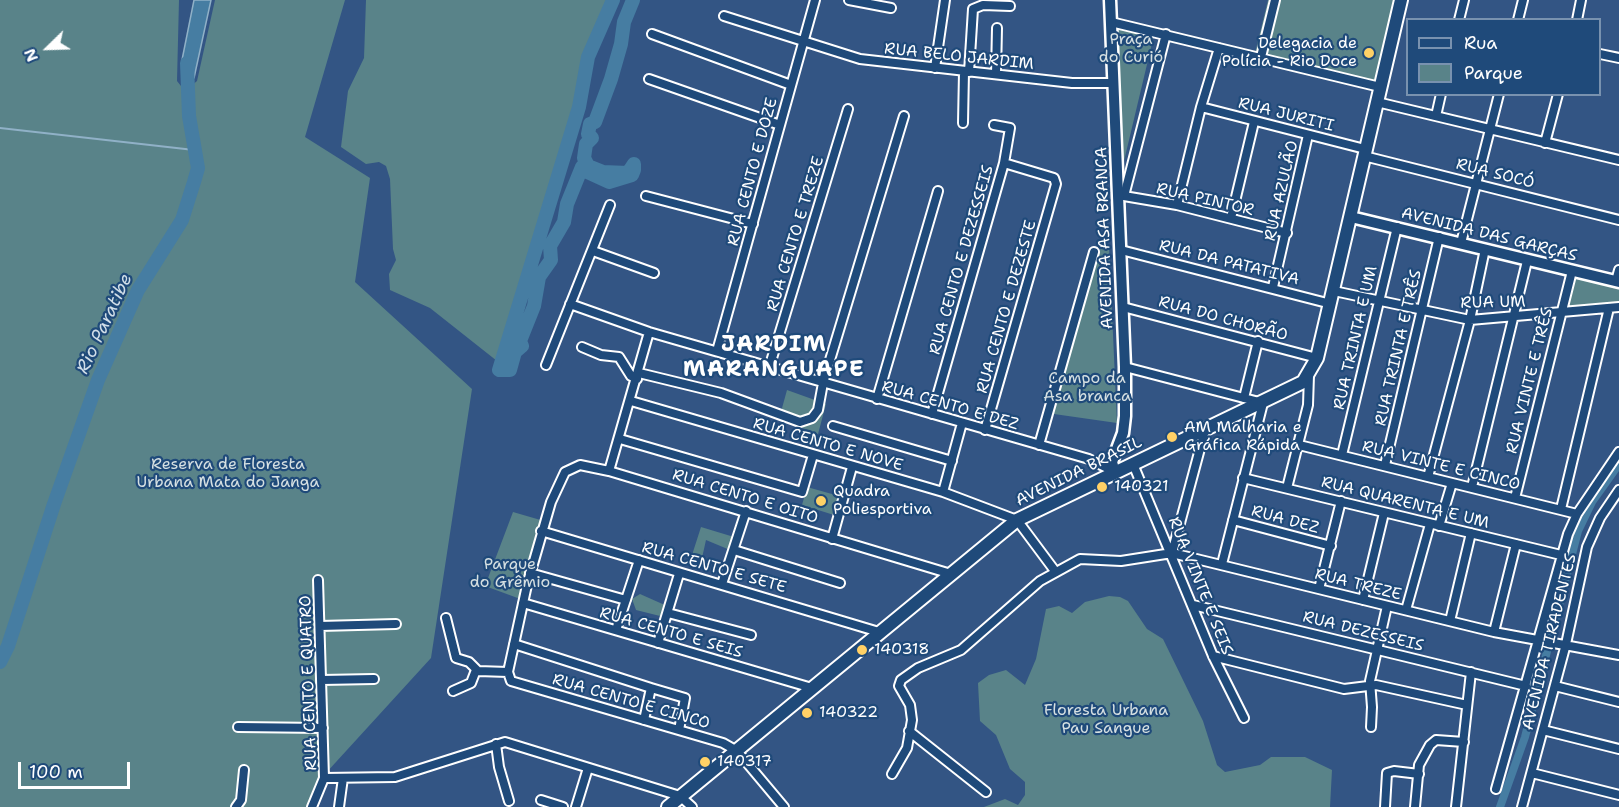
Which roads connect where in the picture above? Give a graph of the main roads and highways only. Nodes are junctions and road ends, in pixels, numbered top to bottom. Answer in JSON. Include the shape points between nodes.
{"nodes":[{"id":1,"x":1401,"y":0,"type":"edge"},
{"id":2,"x":668,"y":807,"type":"edge"}],
"edges":[{"from":1,"to":2,"type":"main road","name":"AVENIDA BRASIL","via":[[1334,291],[1309,375],[1297,386],[1263,403],[1017,520]]}]}
